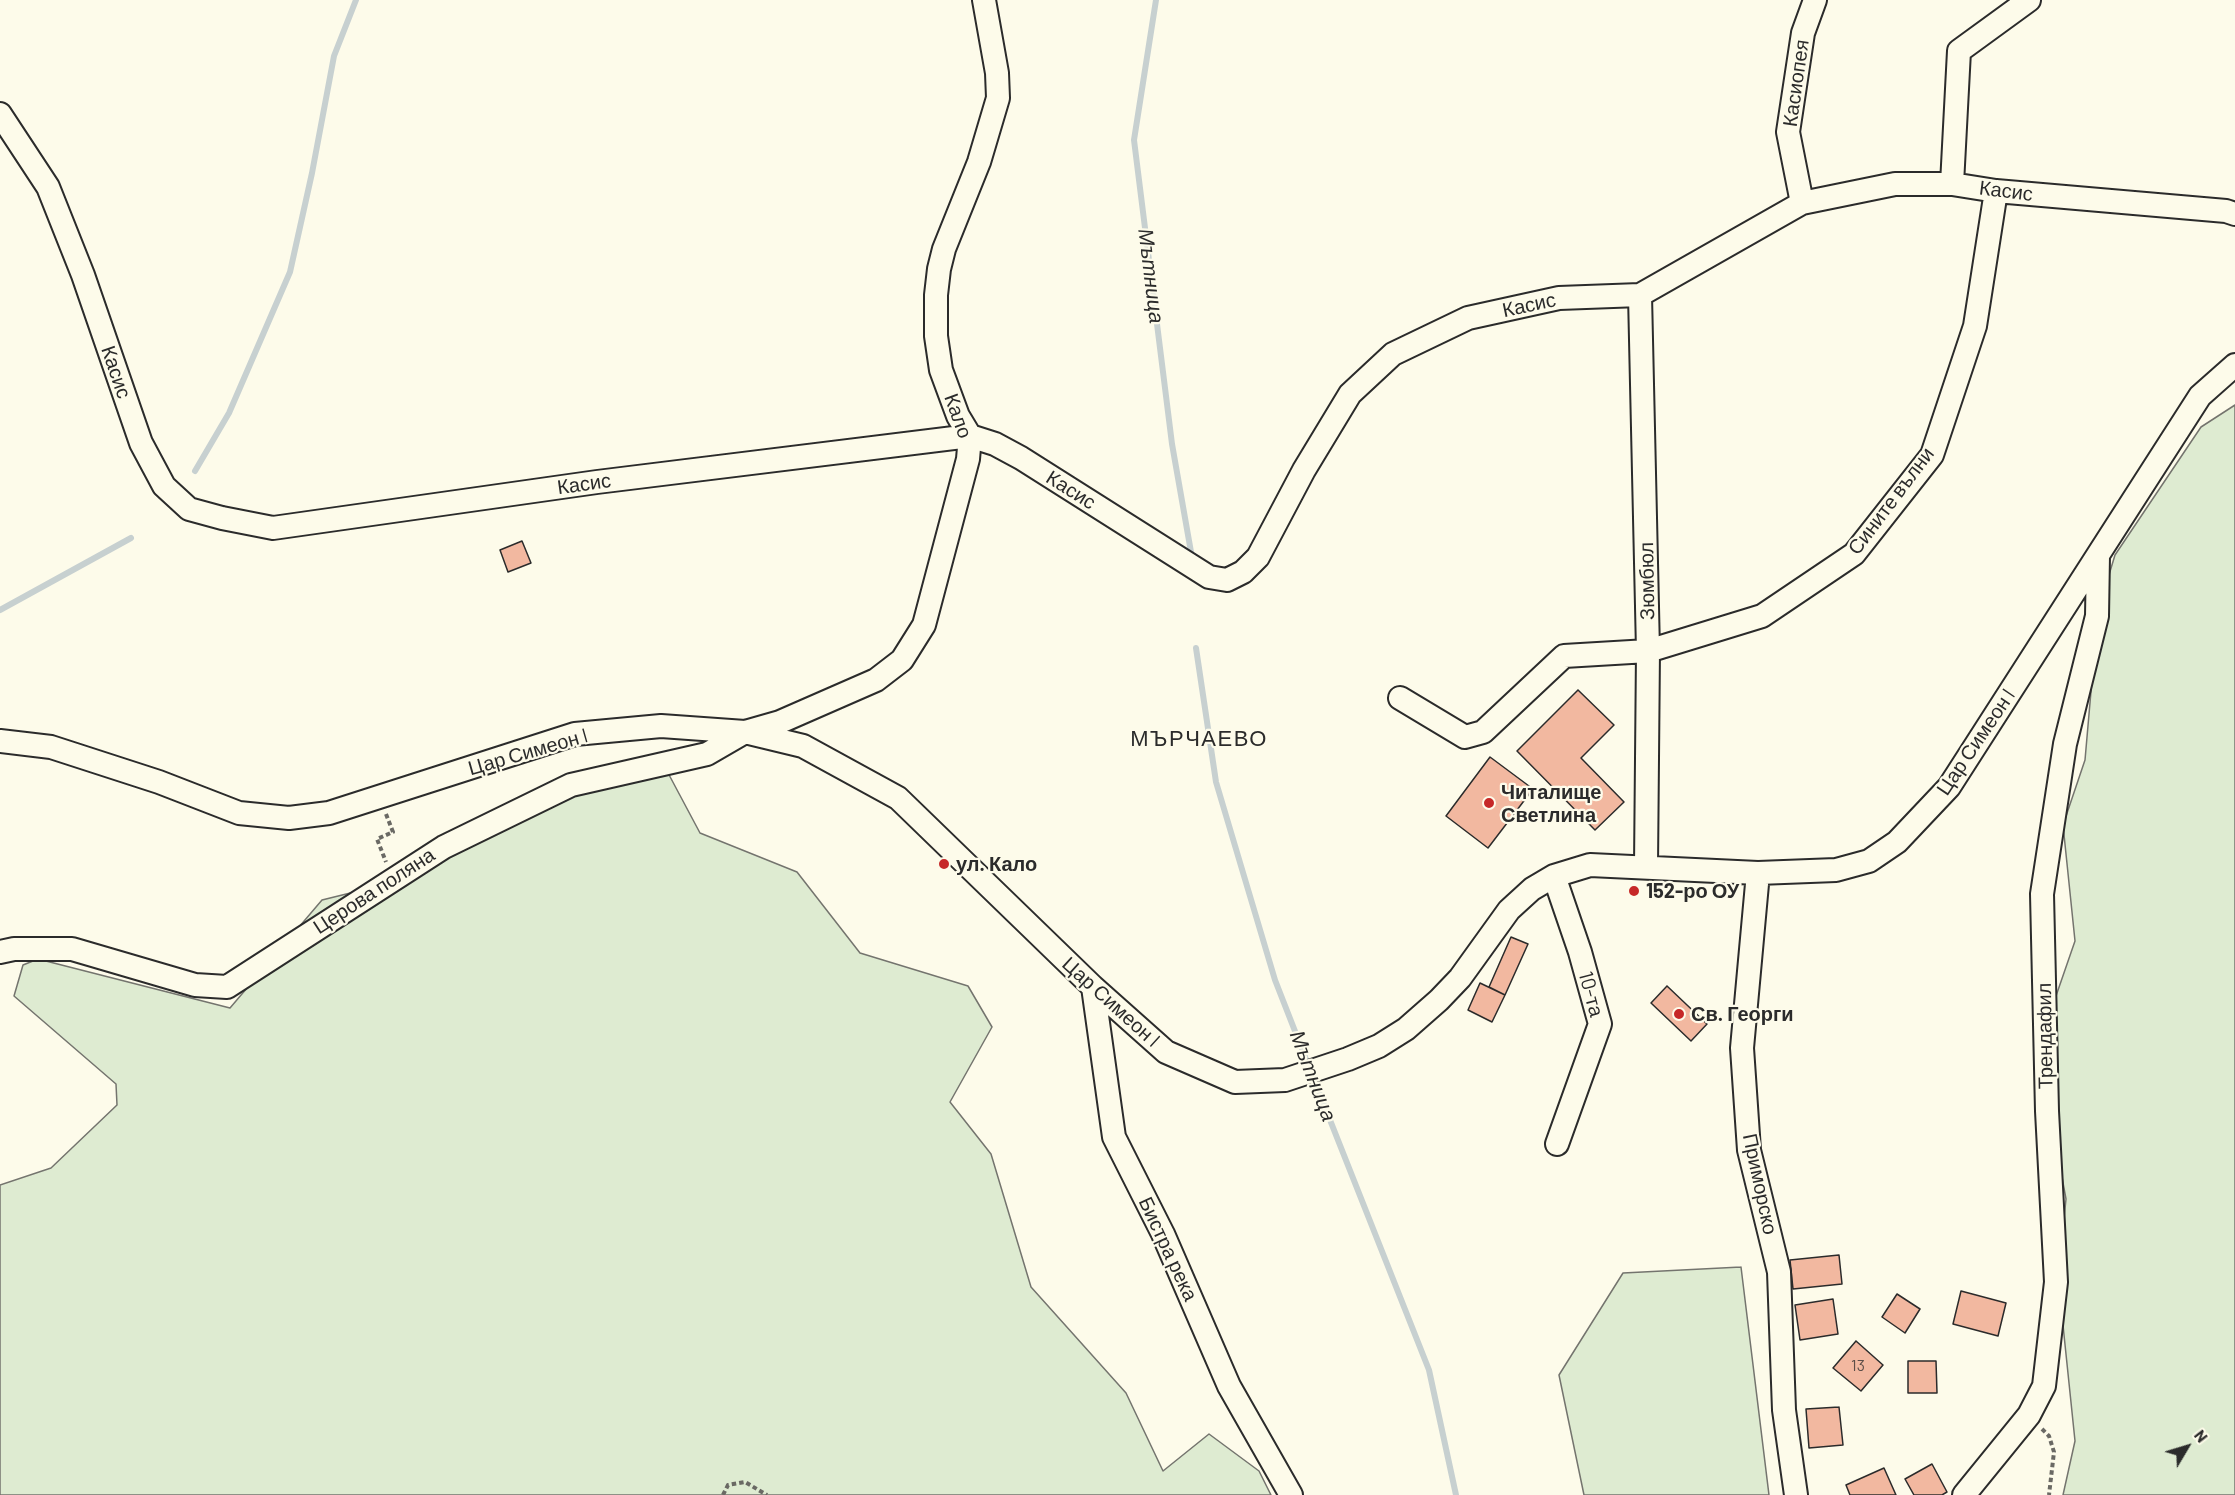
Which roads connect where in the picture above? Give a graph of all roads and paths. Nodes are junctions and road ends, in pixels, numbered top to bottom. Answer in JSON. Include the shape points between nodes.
{"nodes":[{"id":1,"x":984,"y":0,"type":"edge"},
{"id":2,"x":1815,"y":0,"type":"edge"},
{"id":3,"x":2029,"y":0,"type":"edge"},
{"id":4,"x":0,"y":114,"type":"edge"},
{"id":5,"x":1952,"y":183,"type":"junction"},
{"id":6,"x":1996,"y":191,"type":"junction"},
{"id":7,"x":1802,"y":203,"type":"junction"},
{"id":8,"x":2235,"y":214,"type":"edge"},
{"id":9,"x":1640,"y":295,"type":"junction"},
{"id":10,"x":2235,"y":365,"type":"edge"},
{"id":11,"x":970,"y":436,"type":"junction"},
{"id":12,"x":2098,"y":555,"type":"junction"},
{"id":13,"x":1648,"y":651,"type":"junction"},
{"id":14,"x":1400,"y":698,"type":"dead end"},
{"id":15,"x":745,"y":732,"type":"junction"},
{"id":16,"x":0,"y":741,"type":"edge"},
{"id":17,"x":378,"y":797,"type":"junction"},
{"id":18,"x":1646,"y":866,"type":"junction"},
{"id":19,"x":1758,"y":873,"type":"junction"},
{"id":20,"x":1554,"y":876,"type":"junction"},
{"id":21,"x":393,"y":878,"type":"junction"},
{"id":22,"x":0,"y":952,"type":"edge"},
{"id":23,"x":1093,"y":987,"type":"junction"},
{"id":24,"x":1557,"y":1144,"type":"dead end"},
{"id":25,"x":2029,"y":1415,"type":"junction"},
{"id":26,"x":723,"y":1495,"type":"edge"},
{"id":27,"x":767,"y":1495,"type":"edge"},
{"id":28,"x":1292,"y":1495,"type":"edge"},
{"id":29,"x":1796,"y":1495,"type":"edge"},
{"id":30,"x":1964,"y":1495,"type":"edge"},
{"id":31,"x":2049,"y":1495,"type":"edge"}],
"edges":[{"from":1,"to":11,"type":"street","name":"Кало","via":[[998,73],[998,98],[979,162],[944,249],[936,316],[941,370]]},
{"from":2,"to":7,"type":"street","name":"Касиопея","via":[[1803,33],[1788,132]]},
{"from":3,"to":5,"type":"street","via":[[1959,51]]},
{"from":4,"to":11,"type":"street","name":"Касис","via":[[48,187],[141,443],[164,486],[189,509],[273,528],[597,482]]},
{"from":5,"to":6,"type":"street","name":"Касис"},
{"from":5,"to":7,"type":"street","name":"Касис","via":[[1895,184]]},
{"from":6,"to":8,"type":"street","name":"Касис"},
{"from":6,"to":13,"type":"street","name":"Сините вълни","via":[[1975,326],[1932,455],[1854,554],[1762,616]]},
{"from":7,"to":9,"type":"street","name":"Касис"},
{"from":9,"to":11,"type":"street","name":"Касис","via":[[1559,298],[1468,318],[1393,354],[1350,394],[1258,557],[1243,572],[1227,580],[1209,577],[1004,448]]},
{"from":9,"to":13,"type":"street","name":"Зюмбюл"},
{"from":10,"to":12,"type":"street","name":"Цар Симеон I","via":[[2200,396]]},
{"from":11,"to":15,"type":"street","name":"Кало","via":[[968,459],[924,625],[902,660],[876,680],[780,722]]},
{"from":12,"to":19,"type":"street","name":"Цар Симеон I","via":[[1949,787],[1897,842],[1869,861],[1836,870]]},
{"from":12,"to":25,"type":"street","name":"Трендафил","via":[[2097,616],[2065,744],[2042,894],[2056,1282],[2044,1386]]},
{"from":13,"to":14,"type":"street","name":"Сините вълни","via":[[1564,656],[1483,732],[1465,737]]},
{"from":13,"to":18,"type":"street","name":"Зюмбюл"},
{"from":15,"to":17,"type":"street","name":"Цар Симеон I","via":[[661,726],[575,734]]},
{"from":15,"to":21,"type":"street","name":"Церова поляна","via":[[707,754],[571,785],[444,847]]},
{"from":15,"to":23,"type":"street","name":"Цар Симеон I","via":[[803,746],[898,798]]},
{"from":16,"to":17,"type":"street","name":"Цар Симеон I","via":[[51,747],[239,813],[289,818],[329,813]]},
{"from":17,"to":21,"type":"path","via":[[393,832],[377,838]]},
{"from":18,"to":19,"type":"street","name":"Цар Симеон I"},
{"from":18,"to":20,"type":"street","name":"Цар Симеон I","via":[[1590,865]]},
{"from":19,"to":29,"type":"street","name":"Приморско","via":[[1742,1048],[1749,1150],[1779,1272],[1784,1410]]},
{"from":20,"to":23,"type":"street","name":"Цар Симеон I","via":[[1509,910],[1460,978],[1406,1029],[1379,1046],[1285,1080],[1235,1082],[1166,1052]]},
{"from":20,"to":24,"type":"street","name":"10-та","via":[[1600,1024]]},
{"from":21,"to":22,"type":"street","name":"Церова поляна","via":[[226,987],[195,985],[72,949]]},
{"from":23,"to":28,"type":"street","name":"Бистра река","via":[[1114,1137],[1163,1234],[1229,1386]]},
{"from":25,"to":30,"type":"street","name":"Трендафил"},
{"from":25,"to":31,"type":"path","via":[[2049,1436],[2054,1452]]},
{"from":26,"to":27,"type":"path","via":[[728,1485],[745,1482]]}]}
